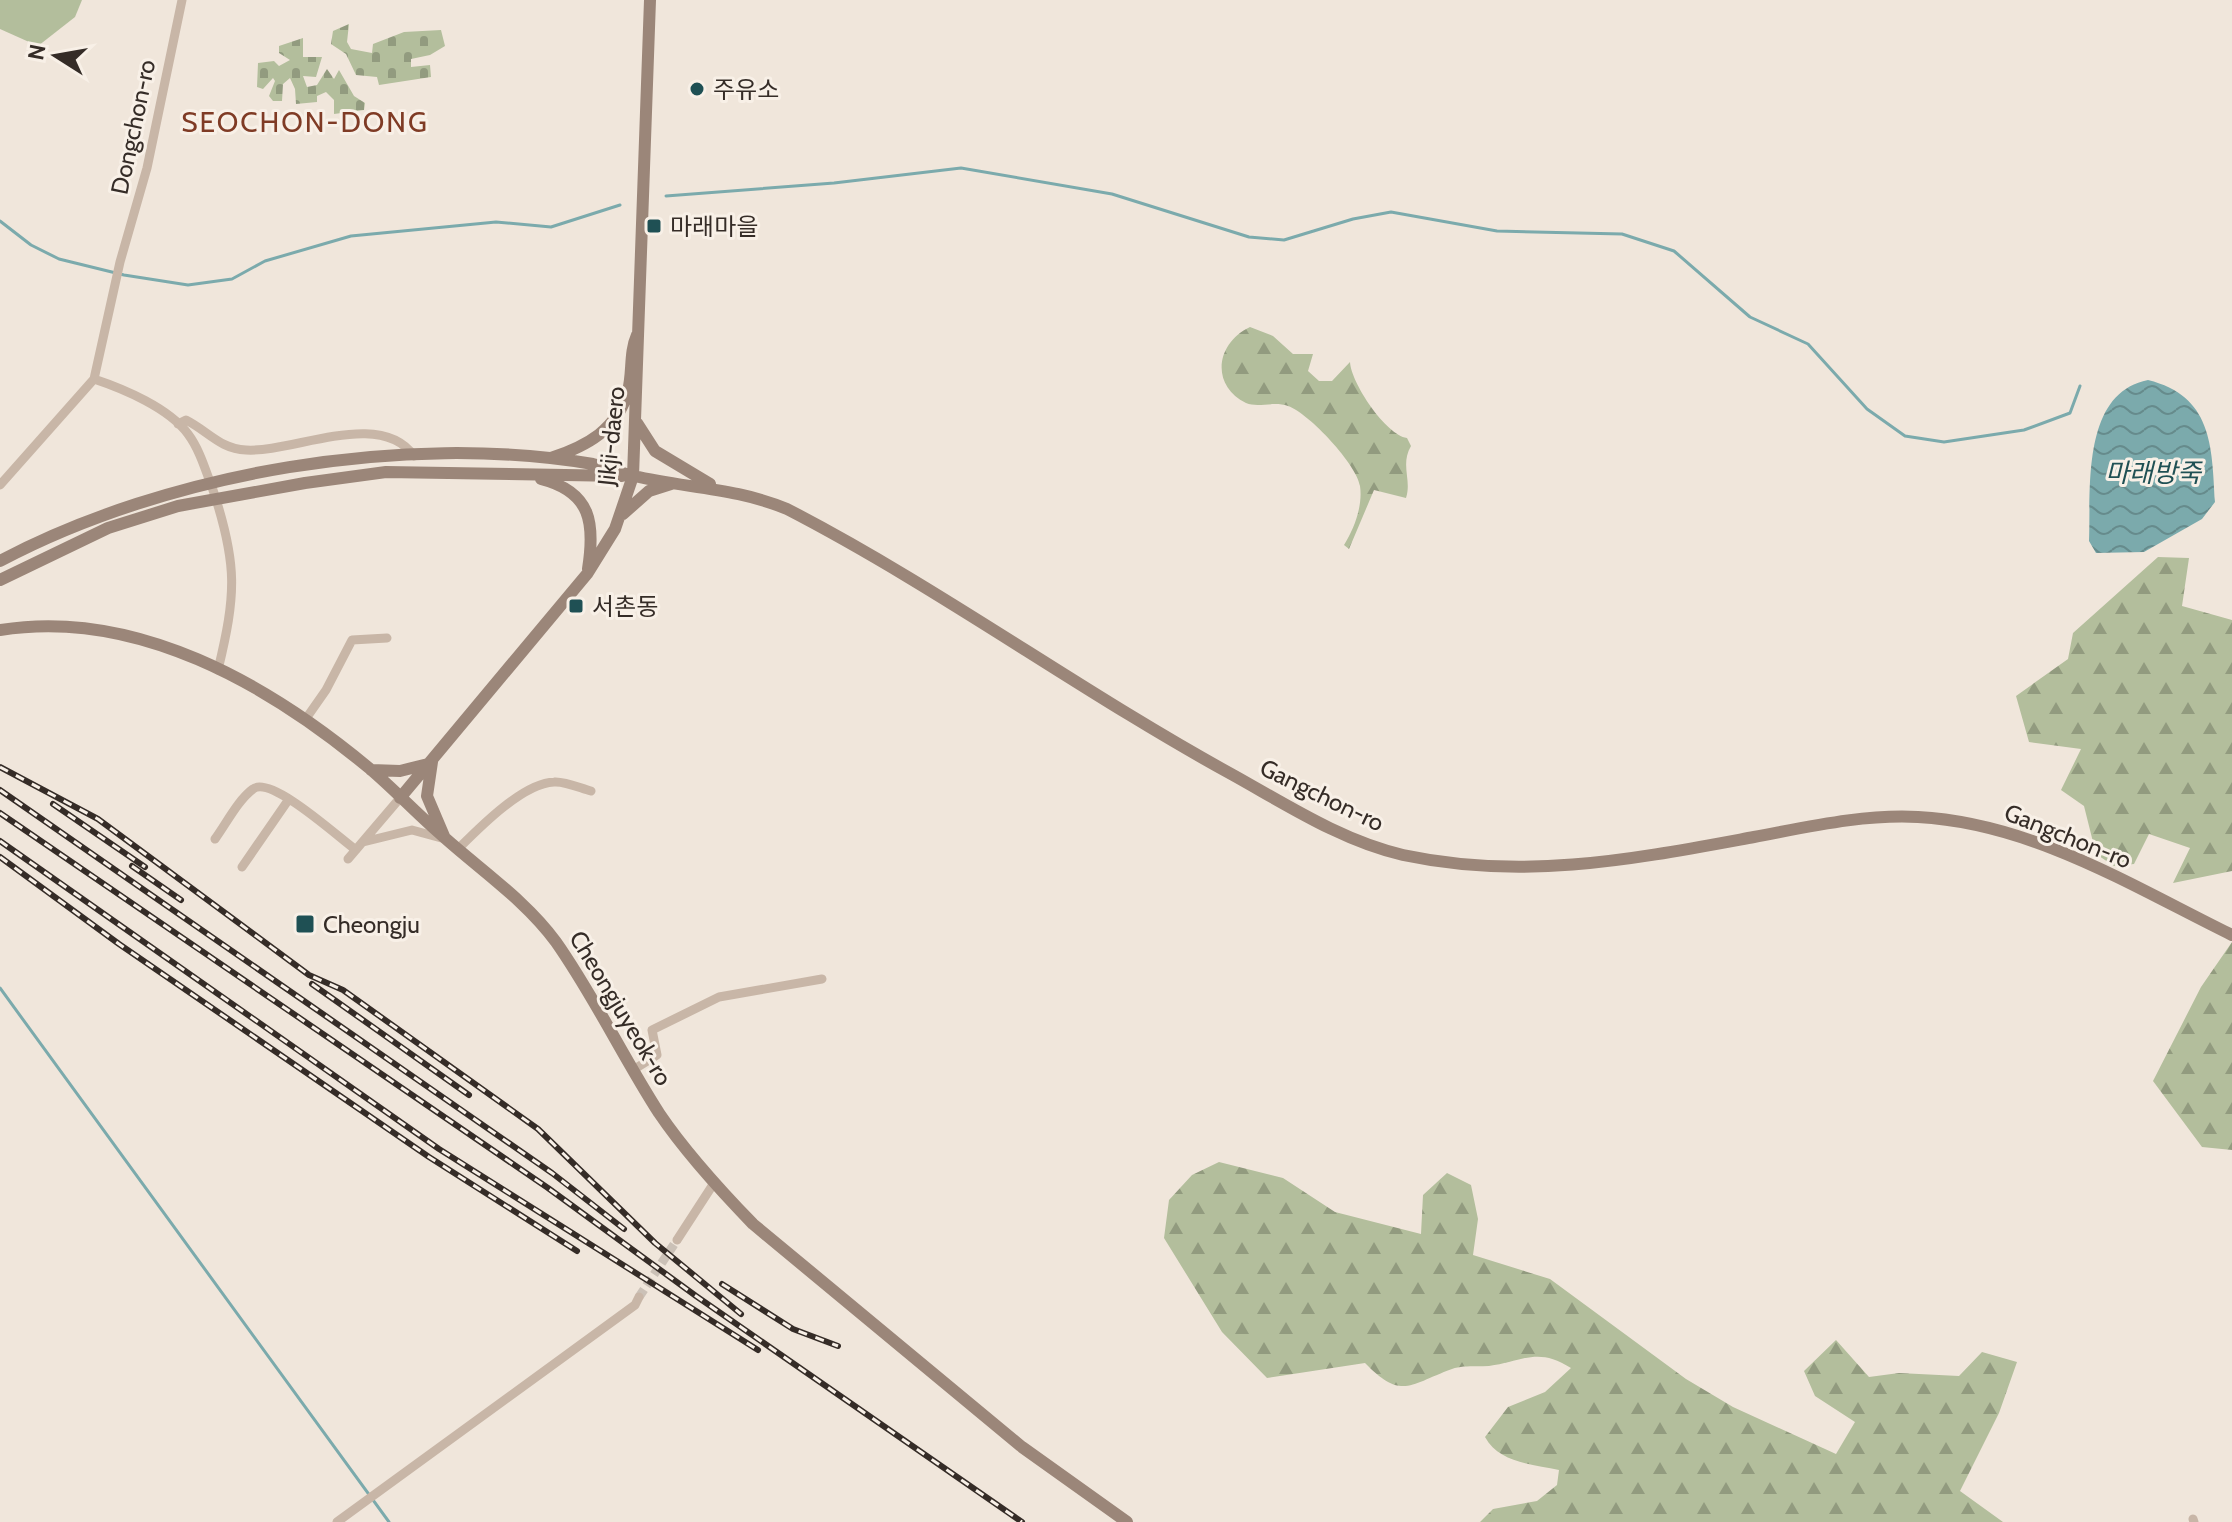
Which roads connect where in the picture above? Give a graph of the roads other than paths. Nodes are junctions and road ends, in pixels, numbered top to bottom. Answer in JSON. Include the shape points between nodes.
{"nodes":[{"id":1,"x":182,"y":0,"type":"edge"},
{"id":2,"x":650,"y":0,"type":"edge"},
{"id":3,"x":641,"y":326,"type":"junction"},
{"id":4,"x":90,"y":381,"type":"junction"},
{"id":5,"x":637,"y":423,"type":"junction"},
{"id":6,"x":178,"y":424,"type":"junction"},
{"id":7,"x":414,"y":456,"type":"junction"},
{"id":8,"x":544,"y":460,"type":"junction"},
{"id":9,"x":515,"y":472,"type":"junction"},
{"id":10,"x":633,"y":476,"type":"junction"},
{"id":11,"x":210,"y":482,"type":"junction"},
{"id":12,"x":678,"y":483,"type":"junction"},
{"id":13,"x":0,"y":485,"type":"edge"},
{"id":14,"x":720,"y":489,"type":"junction"},
{"id":15,"x":216,"y":499,"type":"junction"},
{"id":16,"x":621,"y":517,"type":"junction"},
{"id":17,"x":0,"y":561,"type":"edge"},
{"id":18,"x":587,"y":574,"type":"junction"},
{"id":19,"x":0,"y":580,"type":"edge"},
{"id":20,"x":0,"y":620,"type":"edge"},
{"id":21,"x":20,"y":626,"type":"junction"},
{"id":22,"x":0,"y":630,"type":"edge"},
{"id":23,"x":387,"y":638,"type":"dead end"},
{"id":24,"x":218,"y":670,"type":"junction"},
{"id":25,"x":305,"y":720,"type":"junction"},
{"id":26,"x":431,"y":761,"type":"junction"},
{"id":27,"x":371,"y":770,"type":"junction"},
{"id":28,"x":591,"y":791,"type":"dead end"},
{"id":29,"x":400,"y":798,"type":"junction"},
{"id":30,"x":289,"y":799,"type":"junction"},
{"id":31,"x":215,"y":839,"type":"dead end"},
{"id":32,"x":445,"y":839,"type":"junction"},
{"id":33,"x":363,"y":842,"type":"junction"},
{"id":34,"x":458,"y":849,"type":"junction"},
{"id":35,"x":356,"y":850,"type":"junction"},
{"id":36,"x":348,"y":859,"type":"dead end"},
{"id":37,"x":242,"y":867,"type":"dead end"},
{"id":38,"x":2232,"y":935,"type":"edge"},
{"id":39,"x":822,"y":979,"type":"dead end"},
{"id":40,"x":633,"y":1070,"type":"junction"},
{"id":41,"x":714,"y":1183,"type":"junction"},
{"id":42,"x":677,"y":1240,"type":"tunnel mouth"},
{"id":43,"x":639,"y":1297,"type":"tunnel mouth"},
{"id":44,"x":337,"y":1522,"type":"edge"},
{"id":45,"x":1127,"y":1522,"type":"edge"}],
"edges":[{"from":1,"to":4,"type":"street","name":"Dongchon-ro","via":[[144,179]]},
{"from":2,"to":3,"type":"main road","name":"Jikji-daero"},
{"from":3,"to":5,"type":"main road","name":"Jikji-daero"},
{"from":3,"to":8,"type":"main road","via":[[631,348],[628,391],[609,429],[582,447]]},
{"from":4,"to":6,"type":"street","via":[[114,385]]},
{"from":4,"to":13,"type":"street"},
{"from":5,"to":10,"type":"main road","name":"Jikji-daero"},
{"from":5,"to":14,"type":"main road","via":[[655,451]]},
{"from":6,"to":7,"type":"street","via":[[186,420],[222,446],[248,451],[319,437],[363,435],[397,440]]},
{"from":6,"to":11,"type":"street"},
{"from":7,"to":8,"type":"main road"},
{"from":7,"to":11,"type":"main road","via":[[299,464]]},
{"from":8,"to":10,"type":"main road","via":[[594,464]]},
{"from":9,"to":10,"type":"main road"},
{"from":9,"to":15,"type":"main road","via":[[386,472]]},
{"from":9,"to":18,"type":"main road","via":[[559,483],[578,497],[593,528]]},
{"from":10,"to":12,"type":"main road","name":"Gangchon-ro"},
{"from":10,"to":16,"type":"main road","name":"Jikji-daero"},
{"from":11,"to":15,"type":"street"},
{"from":11,"to":17,"type":"main road","via":[[115,508]]},
{"from":12,"to":14,"type":"main road","name":"Gangchon-ro"},
{"from":12,"to":16,"type":"main road","via":[[649,491]]},
{"from":14,"to":38,"type":"main road","name":"Gangchon-ro","via":[[758,497],[812,522],[1187,750],[1312,820],[1399,854],[1520,869],[1587,865],[1870,817],[1919,817],[2018,835]]},
{"from":15,"to":19,"type":"main road","via":[[108,528]]},
{"from":15,"to":24,"type":"street","via":[[235,584]]},
{"from":16,"to":18,"type":"main road","name":"Jikji-daero"},
{"from":18,"to":26,"type":"main road","name":"Jikji-daero"},
{"from":20,"to":21,"type":"main road"},
{"from":21,"to":22,"type":"main road"},
{"from":21,"to":24,"type":"main road","name":"Cheongjuyeok-ro","via":[[107,630]]},
{"from":23,"to":25,"type":"street","via":[[352,640]]},
{"from":24,"to":25,"type":"main road","name":"Cheongjuyeok-ro"},
{"from":25,"to":27,"type":"main road","name":"Cheongjuyeok-ro"},
{"from":26,"to":27,"type":"main road","via":[[400,771]]},
{"from":26,"to":29,"type":"main road","name":"Jikji-daero"},
{"from":26,"to":32,"type":"main road","via":[[427,796]]},
{"from":27,"to":29,"type":"main road","name":"Cheongjuyeok-ro"},
{"from":28,"to":34,"type":"street","via":[[555,781],[541,785],[508,800]]},
{"from":29,"to":32,"type":"main road","name":"Cheongjuyeok-ro"},
{"from":29,"to":33,"type":"street"},
{"from":30,"to":31,"type":"street","via":[[257,786]]},
{"from":30,"to":35,"type":"street"},
{"from":30,"to":37,"type":"street"},
{"from":32,"to":33,"type":"street","via":[[412,830]]},
{"from":32,"to":34,"type":"main road","name":"Cheongjuyeok-ro"},
{"from":33,"to":35,"type":"street"},
{"from":34,"to":40,"type":"main road","name":"Cheongjuyeok-ro","via":[[543,926]]},
{"from":35,"to":36,"type":"street"},
{"from":39,"to":40,"type":"street","via":[[719,997],[652,1030],[657,1055]]},
{"from":40,"to":41,"type":"main road","name":"Cheongjuyeok-ro","via":[[661,1116]]},
{"from":41,"to":42,"type":"street"},
{"from":41,"to":45,"type":"main road","name":"Cheongjuyeok-ro","via":[[806,1270],[1022,1447]]},
{"from":43,"to":44,"type":"street","via":[[635,1305]]}]}
